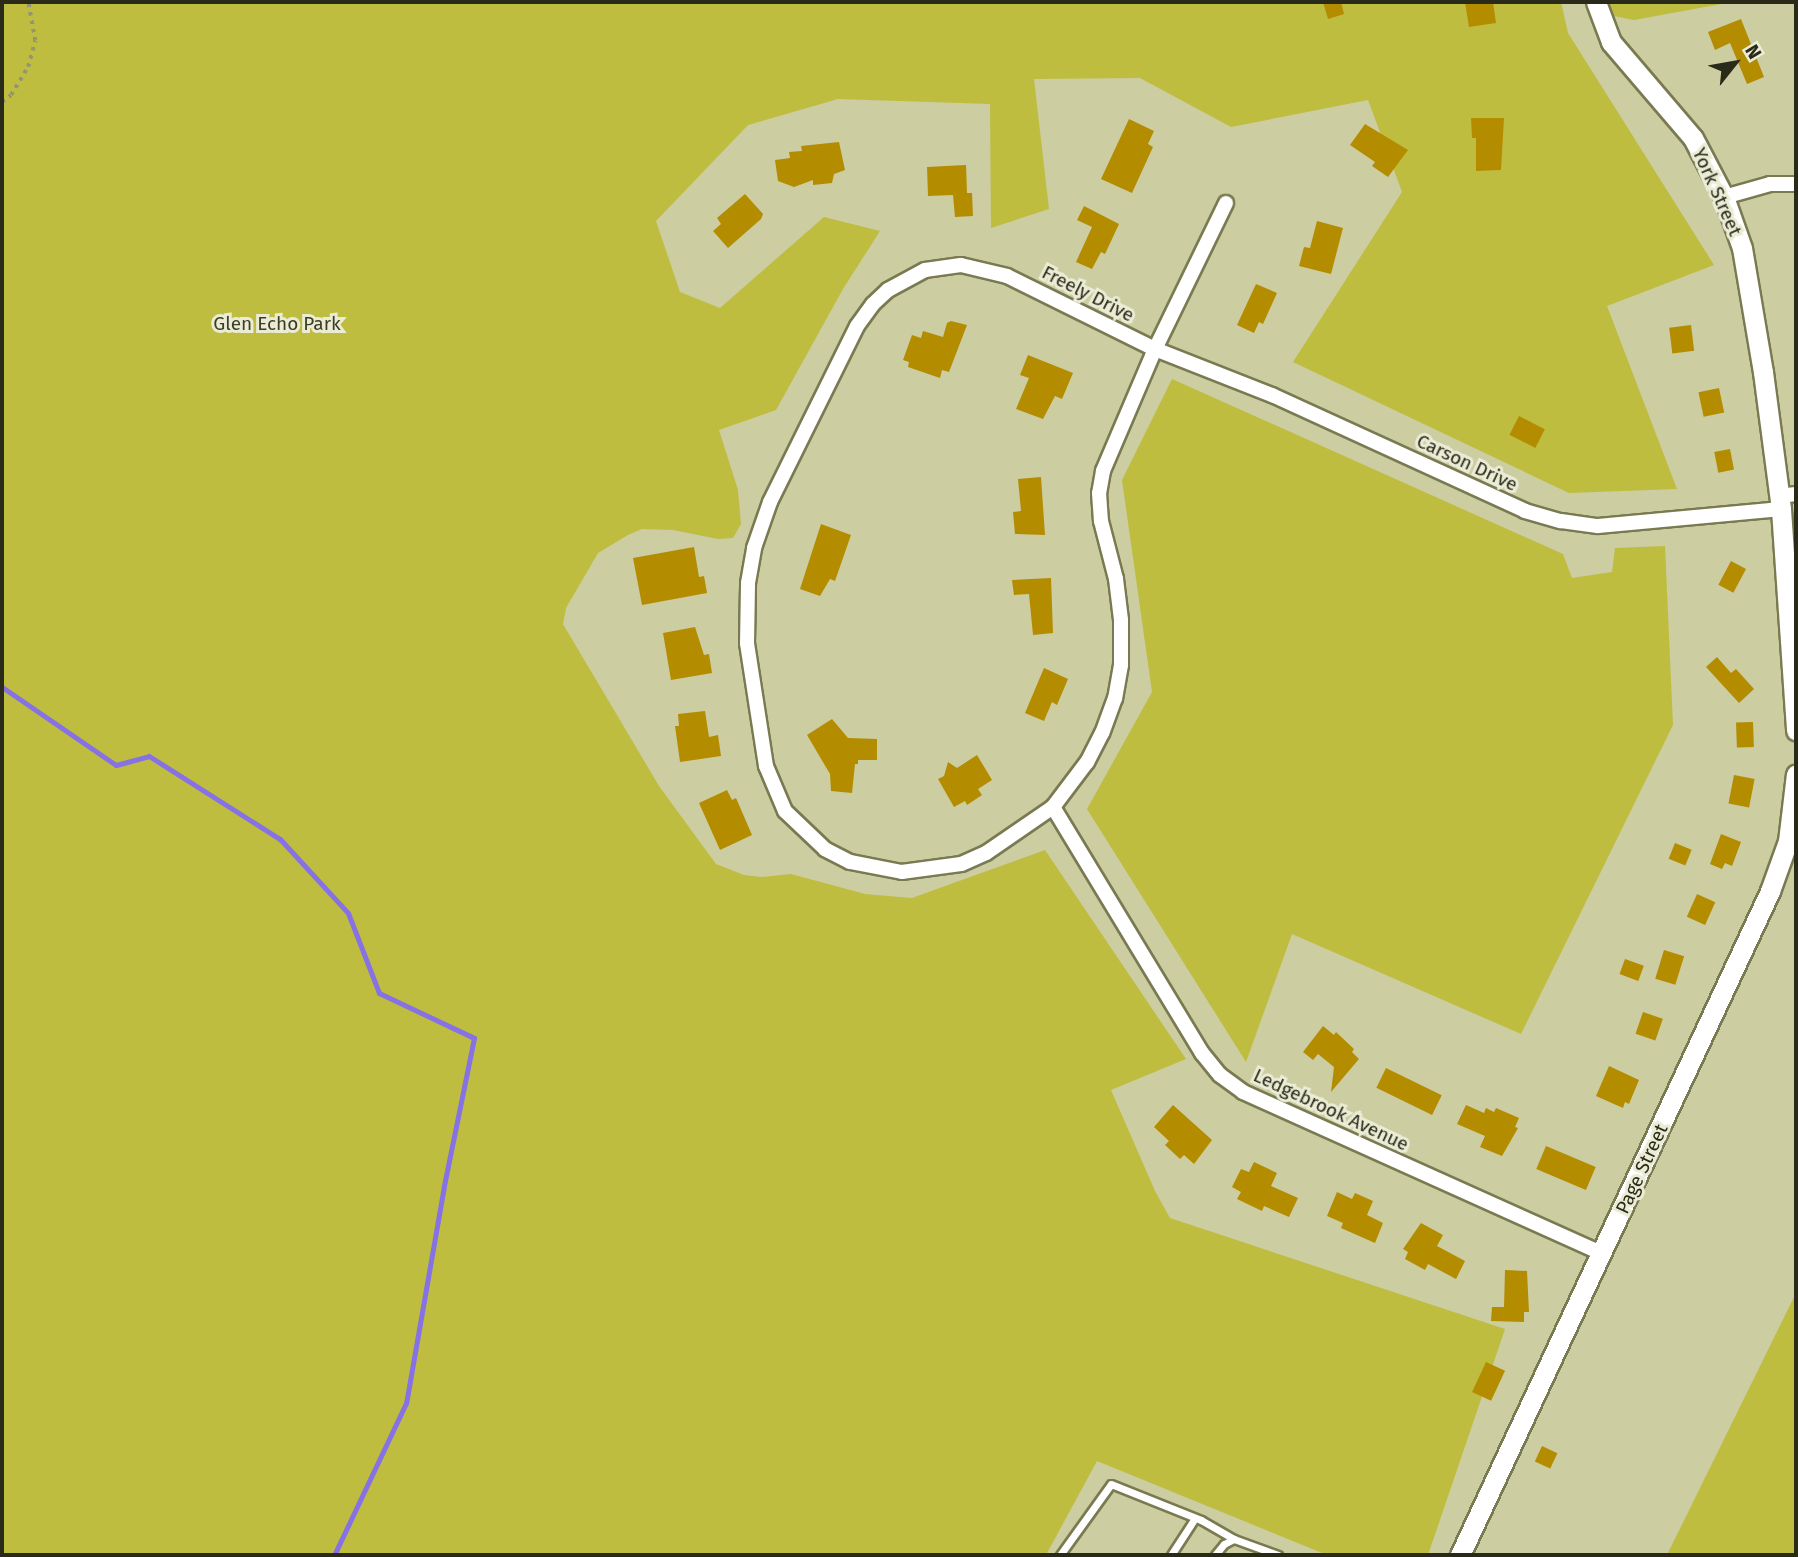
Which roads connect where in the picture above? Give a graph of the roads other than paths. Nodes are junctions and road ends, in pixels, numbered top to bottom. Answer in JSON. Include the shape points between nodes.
{"nodes":[{"id":1,"x":1596,"y":2,"type":"edge"},
{"id":2,"x":1796,"y":184,"type":"edge"},
{"id":3,"x":1724,"y":197,"type":"junction"},
{"id":4,"x":1226,"y":203,"type":"dead end"},
{"id":5,"x":1155,"y":349,"type":"junction"},
{"id":6,"x":1785,"y":500,"type":"edge"},
{"id":7,"x":1796,"y":730,"type":"edge"},
{"id":8,"x":1796,"y":775,"type":"edge"},
{"id":9,"x":1053,"y":807,"type":"junction"},
{"id":10,"x":1602,"y":1254,"type":"junction"},
{"id":11,"x":1195,"y":1518,"type":"junction"},
{"id":12,"x":1234,"y":1539,"type":"junction"},
{"id":13,"x":1060,"y":1555,"type":"edge"},
{"id":14,"x":1171,"y":1555,"type":"edge"},
{"id":15,"x":1215,"y":1555,"type":"edge"},
{"id":16,"x":1278,"y":1555,"type":"edge"},
{"id":17,"x":1460,"y":1555,"type":"edge"}],
"edges":[{"from":1,"to":3,"type":"street","name":"York Street","via":[[1611,42],[1693,138]]},
{"from":2,"to":3,"type":"street","via":[[1770,184]]},
{"from":3,"to":6,"type":"street","name":"York Street","via":[[1742,248]]},
{"from":4,"to":5,"type":"street"},
{"from":5,"to":6,"type":"street","name":"Carson Drive","via":[[1272,395],[1525,511],[1561,521],[1598,526]]},
{"from":5,"to":9,"type":"street","name":"Freely Drive","via":[[1111,448],[1099,493],[1121,620],[1115,698],[1087,762]]},
{"from":5,"to":9,"type":"street","name":"Freely Drive","via":[[984,268],[943,266],[905,278],[873,304],[857,326],[770,502],[754,548],[746,613],[761,742],[774,789],[785,811],[804,832],[850,862],[902,872],[934,869],[986,853]]},
{"from":6,"to":7,"type":"street"},
{"from":8,"to":10,"type":"street","name":"Page Street","via":[[1788,841],[1776,877]]},
{"from":9,"to":10,"type":"street","name":"Ledgebrook Avenue","via":[[1220,1075],[1242,1092]]},
{"from":10,"to":17,"type":"street","name":"Page Street"},
{"from":11,"to":12,"type":"lane"},
{"from":11,"to":13,"type":"lane","via":[[1111,1484]]},
{"from":11,"to":14,"type":"lane"},
{"from":12,"to":15,"type":"lane"},
{"from":12,"to":16,"type":"lane"}]}
